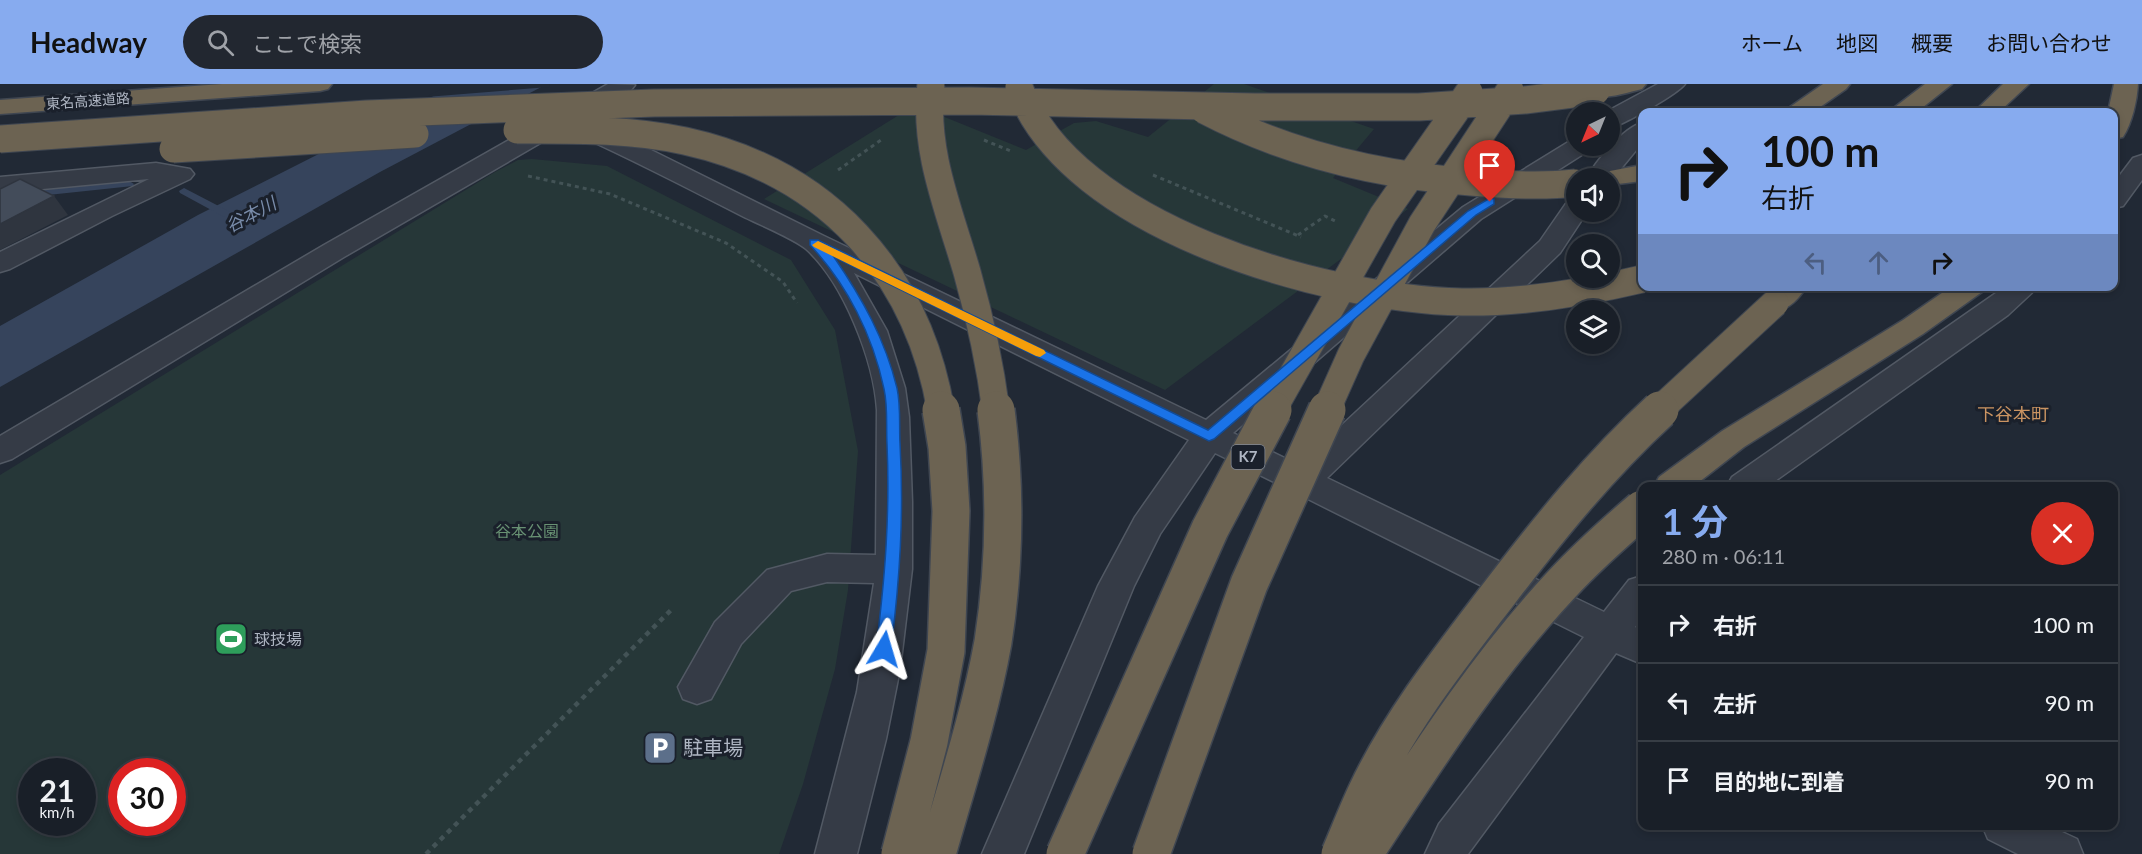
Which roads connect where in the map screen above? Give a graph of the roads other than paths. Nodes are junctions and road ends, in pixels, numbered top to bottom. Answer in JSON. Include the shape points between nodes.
{"nodes":[{"id":1,"x":320,"y":84,"type":"edge"},
{"id":2,"x":930,"y":84,"type":"edge"},
{"id":3,"x":1019,"y":84,"type":"edge"},
{"id":4,"x":1162,"y":84,"type":"edge"},
{"id":5,"x":1476,"y":84,"type":"edge"},
{"id":6,"x":1515,"y":84,"type":"edge"},
{"id":7,"x":1634,"y":84,"type":"edge"},
{"id":8,"x":1838,"y":84,"type":"edge"},
{"id":9,"x":1940,"y":84,"type":"edge"},
{"id":10,"x":2017,"y":84,"type":"edge"},
{"id":11,"x":2126,"y":84,"type":"edge"},
{"id":12,"x":622,"y":85,"type":"edge"},
{"id":13,"x":1662,"y":97,"type":"edge"},
{"id":14,"x":0,"y":107,"type":"edge"},
{"id":15,"x":1804,"y":108,"type":"edge"},
{"id":16,"x":1909,"y":108,"type":"edge"},
{"id":17,"x":1990,"y":108,"type":"edge"},
{"id":18,"x":1620,"y":112,"type":"edge"},
{"id":19,"x":561,"y":119,"type":"junction"},
{"id":20,"x":2118,"y":120,"type":"edge"},
{"id":21,"x":1638,"y":134,"type":"edge"},
{"id":22,"x":0,"y":139,"type":"edge"},
{"id":23,"x":1566,"y":154,"type":"edge"},
{"id":24,"x":0,"y":158,"type":"edge"},
{"id":25,"x":2142,"y":163,"type":"edge"},
{"id":26,"x":1607,"y":168,"type":"edge"},
{"id":27,"x":1638,"y":174,"type":"edge"},
{"id":28,"x":1620,"y":176,"type":"edge"},
{"id":29,"x":1566,"y":183,"type":"edge"},
{"id":30,"x":0,"y":185,"type":"edge"},
{"id":31,"x":2118,"y":195,"type":"edge"},
{"id":32,"x":1567,"y":222,"type":"edge"},
{"id":33,"x":814,"y":242,"type":"junction"},
{"id":34,"x":0,"y":264,"type":"edge"},
{"id":35,"x":1638,"y":280,"type":"edge"},
{"id":36,"x":1788,"y":291,"type":"edge"},
{"id":37,"x":1964,"y":291,"type":"edge"},
{"id":38,"x":2019,"y":291,"type":"edge"},
{"id":39,"x":1209,"y":436,"type":"junction"},
{"id":40,"x":0,"y":451,"type":"edge"},
{"id":41,"x":1302,"y":482,"type":"junction"},
{"id":42,"x":1676,"y":482,"type":"edge"},
{"id":43,"x":1750,"y":482,"type":"edge"},
{"id":44,"x":1638,"y":512,"type":"edge"},
{"id":45,"x":894,"y":569,"type":"junction"},
{"id":46,"x":1638,"y":603,"type":"edge"},
{"id":47,"x":1626,"y":641,"type":"edge"},
{"id":48,"x":697,"y":687,"type":"dead end"},
{"id":49,"x":2013,"y":830,"type":"edge"},
{"id":50,"x":836,"y":854,"type":"edge"},
{"id":51,"x":900,"y":854,"type":"edge"},
{"id":52,"x":937,"y":854,"type":"edge"},
{"id":53,"x":1004,"y":854,"type":"edge"},
{"id":54,"x":1065,"y":854,"type":"edge"},
{"id":55,"x":1151,"y":854,"type":"edge"},
{"id":56,"x":1158,"y":854,"type":"edge"},
{"id":57,"x":1340,"y":854,"type":"edge"},
{"id":58,"x":1364,"y":854,"type":"edge"},
{"id":59,"x":1446,"y":854,"type":"edge"},
{"id":60,"x":2062,"y":854,"type":"edge"}],
"edges":[{"from":1,"to":14,"type":"highway","name":"東名高速道路"},
{"from":2,"to":52,"type":"highway","bridge":true,"via":[[931,138],[987,356],[1004,485],[997,612],[985,677]]},
{"from":3,"to":35,"type":"highway","bridge":true,"via":[[1049,140],[1088,178],[1139,212],[1194,240],[1258,265],[1403,298],[1548,298]]},
{"from":4,"to":29,"type":"highway","bridge":true,"via":[[1228,124],[1291,149],[1358,168],[1437,181]]},
{"from":5,"to":54,"type":"highway","number":"K7","bridge":true,"via":[[1383,215],[1301,357],[1210,529]]},
{"from":6,"to":55,"type":"highway","bridge":true,"via":[[1422,224],[1351,355],[1250,584]]},
{"from":7,"to":22,"type":"highway","bridge":true,"via":[[1525,100],[1419,107],[969,101],[654,103],[367,114]]},
{"from":8,"to":15,"type":"highway"},
{"from":9,"to":16,"type":"highway"},
{"from":10,"to":17,"type":"highway"},
{"from":11,"to":20,"type":"highway"},
{"from":12,"to":19,"type":"street"},
{"from":13,"to":18,"type":"street"},
{"from":19,"to":33,"type":"street","via":[[630,149]]},
{"from":19,"to":40,"type":"street"},
{"from":21,"to":26,"type":"street"},
{"from":23,"to":39,"type":"street","via":[[1472,213]]},
{"from":24,"to":51,"type":"highway","bridge":true,"via":[[489,130],[638,133],[736,156],[794,183],[831,208],[870,246],[916,325],[932,364],[951,467],[951,558],[944,673]]},
{"from":25,"to":31,"type":"street"},
{"from":27,"to":28,"type":"highway"},
{"from":30,"to":34,"type":"street","via":[[156,171],[181,174]]},
{"from":32,"to":41,"type":"street","via":[[1550,248]]},
{"from":33,"to":39,"type":"street"},
{"from":33,"to":45,"type":"street","via":[[858,301],[891,391],[896,503]]},
{"from":36,"to":57,"type":"highway","bridge":true,"via":[[1628,439],[1554,521],[1454,652],[1404,726],[1368,790]]},
{"from":37,"to":42,"type":"highway","via":[[1733,439]]},
{"from":38,"to":43,"type":"street"},
{"from":39,"to":41,"type":"street"},
{"from":39,"to":53,"type":"street","via":[[1147,526],[1116,586]]},
{"from":41,"to":47,"type":"street"},
{"from":41,"to":56,"type":"street","via":[[1246,574],[1205,681]]},
{"from":44,"to":58,"type":"highway","bridge":true,"via":[[1582,562],[1485,676]]},
{"from":45,"to":48,"type":"street","via":[[827,568],[780,580],[728,633]]},
{"from":45,"to":50,"type":"street","via":[[881,669]]},
{"from":46,"to":47,"type":"street"},
{"from":47,"to":59,"type":"street","via":[[1454,838]]},
{"from":49,"to":60,"type":"street"}]}
